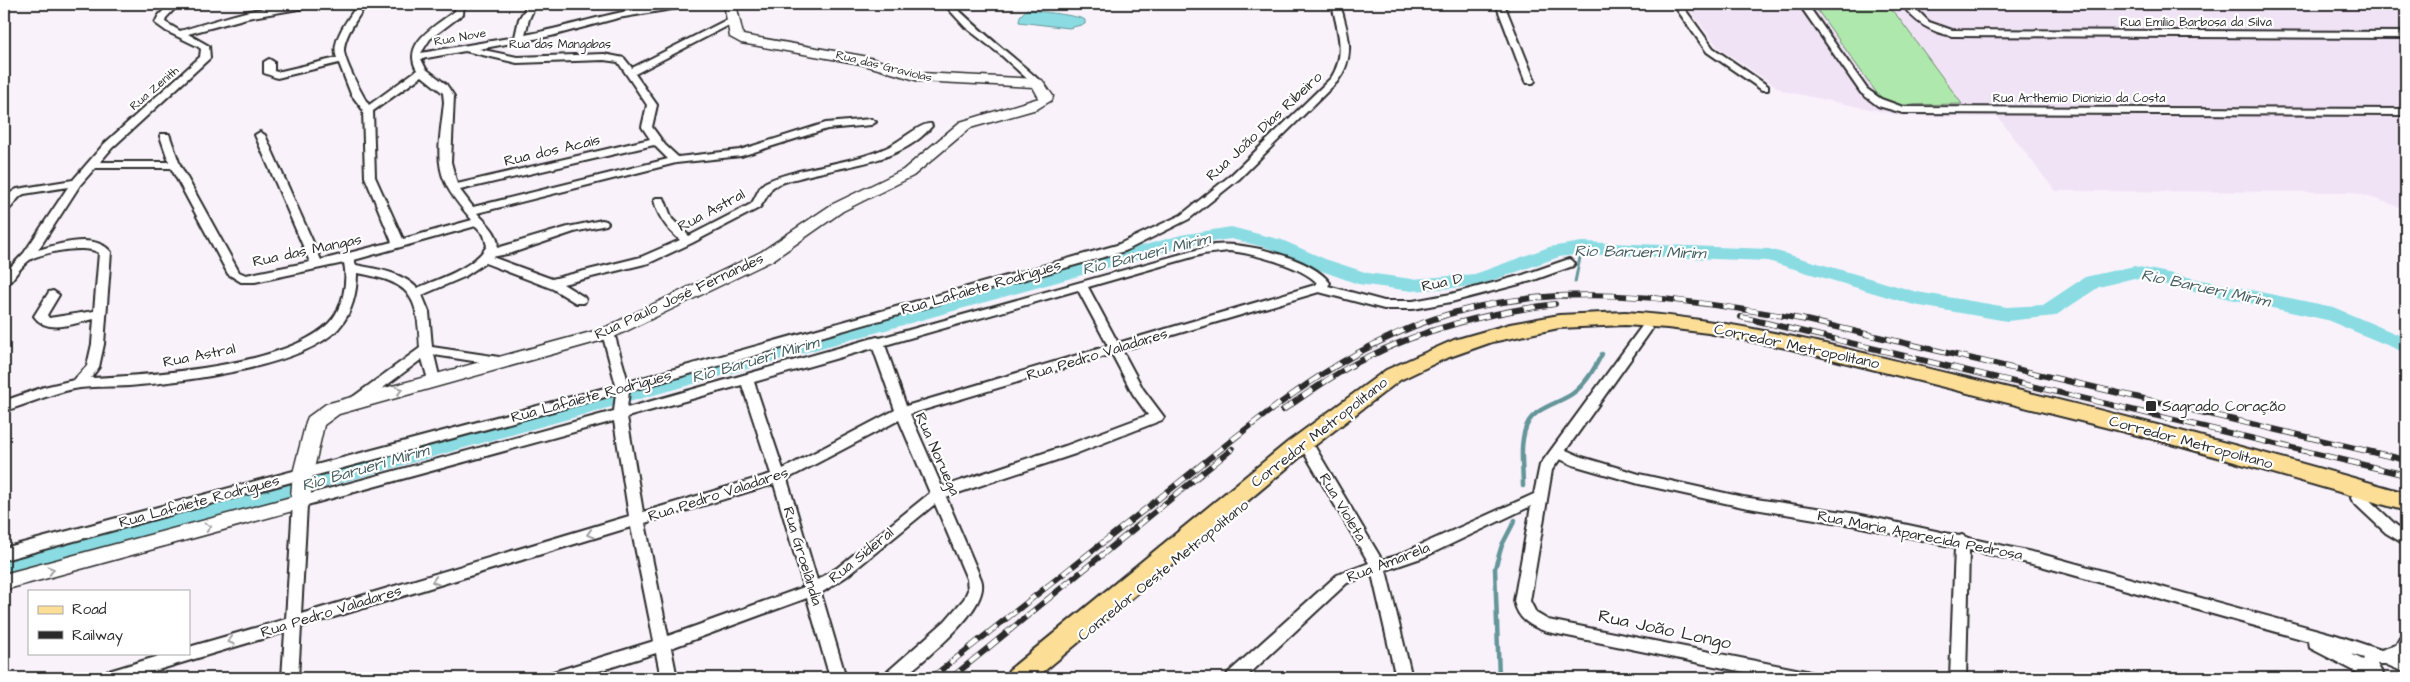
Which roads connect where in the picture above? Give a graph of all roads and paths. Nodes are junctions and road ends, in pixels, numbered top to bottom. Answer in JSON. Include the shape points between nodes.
{"nodes":[{"id":1,"x":176,"y":4,"type":"edge"},
{"id":2,"x":310,"y":4,"type":"edge"},
{"id":3,"x":362,"y":4,"type":"edge"},
{"id":4,"x":460,"y":4,"type":"edge"},
{"id":5,"x":532,"y":4,"type":"edge"},
{"id":6,"x":684,"y":4,"type":"edge"},
{"id":7,"x":730,"y":4,"type":"edge"},
{"id":8,"x":948,"y":4,"type":"edge"},
{"id":9,"x":1336,"y":4,"type":"edge"},
{"id":10,"x":1500,"y":4,"type":"edge"},
{"id":11,"x":1677,"y":4,"type":"edge"},
{"id":12,"x":1802,"y":4,"type":"edge"},
{"id":13,"x":1906,"y":4,"type":"edge"},
{"id":14,"x":732,"y":20,"type":"junction"},
{"id":15,"x":181,"y":33,"type":"junction"},
{"id":16,"x":2406,"y":35,"type":"edge"},
{"id":17,"x":520,"y":40,"type":"junction"},
{"id":18,"x":467,"y":49,"type":"junction"},
{"id":19,"x":417,"y":57,"type":"junction"},
{"id":20,"x":343,"y":60,"type":"junction"},
{"id":21,"x":269,"y":62,"type":"dead end"},
{"id":22,"x":422,"y":70,"type":"junction"},
{"id":23,"x":630,"y":72,"type":"junction"},
{"id":24,"x":1530,"y":81,"type":"dead end"},
{"id":25,"x":1037,"y":83,"type":"junction"},
{"id":26,"x":1765,"y":88,"type":"dead end"},
{"id":27,"x":368,"y":110,"type":"junction"},
{"id":28,"x":2406,"y":112,"type":"edge"},
{"id":29,"x":871,"y":122,"type":"dead end"},
{"id":30,"x":927,"y":126,"type":"dead end"},
{"id":31,"x":260,"y":135,"type":"dead end"},
{"id":32,"x":165,"y":136,"type":"dead end"},
{"id":33,"x":656,"y":141,"type":"junction"},
{"id":34,"x":676,"y":160,"type":"junction"},
{"id":35,"x":91,"y":165,"type":"junction"},
{"id":36,"x":174,"y":166,"type":"junction"},
{"id":37,"x":76,"y":183,"type":"junction"},
{"id":38,"x":454,"y":188,"type":"junction"},
{"id":39,"x":660,"y":200,"type":"dead end"},
{"id":40,"x":1197,"y":206,"type":"joint"},
{"id":41,"x":4,"y":209,"type":"edge"},
{"id":42,"x":475,"y":216,"type":"junction"},
{"id":43,"x":602,"y":223,"type":"dead end"},
{"id":44,"x":688,"y":241,"type":"junction"},
{"id":45,"x":399,"y":244,"type":"junction"},
{"id":46,"x":28,"y":256,"type":"junction"},
{"id":47,"x":487,"y":256,"type":"junction"},
{"id":48,"x":350,"y":263,"type":"junction"},
{"id":49,"x":1570,"y":264,"type":"dead end"},
{"id":50,"x":316,"y":265,"type":"junction"},
{"id":51,"x":4,"y":281,"type":"edge"},
{"id":52,"x":552,"y":283,"type":"junction"},
{"id":53,"x":1081,"y":285,"type":"junction"},
{"id":54,"x":1319,"y":288,"type":"junction"},
{"id":55,"x":417,"y":292,"type":"junction"},
{"id":56,"x":53,"y":295,"type":"dead end"},
{"id":57,"x":580,"y":300,"type":"dead end"},
{"id":58,"x":101,"y":314,"type":"junction"},
{"id":59,"x":1646,"y":329,"type":"junction"},
{"id":60,"x":1737,"y":331,"type":"junction"},
{"id":61,"x":608,"y":333,"type":"junction"},
{"id":62,"x":877,"y":341,"type":"junction"},
{"id":63,"x":1115,"y":348,"type":"junction"},
{"id":64,"x":426,"y":350,"type":"junction"},
{"id":65,"x":499,"y":361,"type":"junction"},
{"id":66,"x":746,"y":378,"type":"junction"},
{"id":67,"x":434,"y":380,"type":"junction"},
{"id":68,"x":78,"y":384,"type":"junction"},
{"id":69,"x":622,"y":391,"type":"junction"},
{"id":70,"x":352,"y":403,"type":"junction"},
{"id":71,"x":4,"y":406,"type":"edge"},
{"id":72,"x":902,"y":412,"type":"junction"},
{"id":73,"x":620,"y":413,"type":"junction"},
{"id":74,"x":1310,"y":451,"type":"junction"},
{"id":75,"x":1558,"y":452,"type":"junction"},
{"id":76,"x":779,"y":477,"type":"junction"},
{"id":77,"x":301,"y":488,"type":"junction"},
{"id":78,"x":938,"y":494,"type":"junction"},
{"id":79,"x":1540,"y":497,"type":"junction"},
{"id":80,"x":2358,"y":498,"type":"junction"},
{"id":81,"x":2401,"y":503,"type":"edge"},
{"id":82,"x":637,"y":520,"type":"junction"},
{"id":83,"x":2406,"y":539,"type":"edge"},
{"id":84,"x":1962,"y":541,"type":"junction"},
{"id":85,"x":4,"y":554,"type":"edge"},
{"id":86,"x":1378,"y":566,"type":"junction"},
{"id":87,"x":4,"y":582,"type":"edge"},
{"id":88,"x":813,"y":590,"type":"junction"},
{"id":89,"x":294,"y":622,"type":"junction"},
{"id":90,"x":2280,"y":628,"type":"junction"},
{"id":91,"x":2406,"y":643,"type":"edge"},
{"id":92,"x":661,"y":645,"type":"junction"},
{"id":93,"x":190,"y":653,"type":"edge"},
{"id":94,"x":188,"y":654,"type":"edge"},
{"id":95,"x":2382,"y":656,"type":"junction"},
{"id":96,"x":2406,"y":666,"type":"edge"},
{"id":97,"x":2373,"y":674,"type":"edge"},
{"id":98,"x":109,"y":678,"type":"edge"},
{"id":99,"x":290,"y":678,"type":"edge"},
{"id":100,"x":556,"y":678,"type":"edge"},
{"id":101,"x":669,"y":678,"type":"edge"},
{"id":102,"x":838,"y":678,"type":"edge"},
{"id":103,"x":892,"y":678,"type":"edge"},
{"id":104,"x":1018,"y":678,"type":"edge"},
{"id":105,"x":1033,"y":678,"type":"edge"},
{"id":106,"x":1234,"y":678,"type":"edge"},
{"id":107,"x":1404,"y":678,"type":"edge"},
{"id":108,"x":1806,"y":678,"type":"edge"},
{"id":109,"x":1958,"y":678,"type":"edge"}],
"edges":[{"from":1,"to":15,"type":"street","via":[[160,23],[164,28]]},
{"from":2,"to":15,"type":"street","via":[[246,14]]},
{"from":3,"to":20,"type":"street","via":[[341,42],[339,51]]},
{"from":4,"to":19,"type":"street","via":[[460,12],[424,40]]},
{"from":5,"to":17,"type":"street","via":[[524,19]]},
{"from":6,"to":17,"type":"street","name":"Rua Nove","via":[[617,15]]},
{"from":7,"to":14,"type":"main road","name":"Rua das Graviolas"},
{"from":8,"to":25,"type":"street"},
{"from":9,"to":40,"type":"street","name":"Rua João Dias Ribeiro","via":[[1346,57],[1340,73],[1235,177]]},
{"from":10,"to":24,"type":"street"},
{"from":11,"to":26,"type":"street","via":[[1710,50]]},
{"from":12,"to":28,"type":"street","name":"Rua Arthemio Dionizio da Costa","via":[[1872,100],[1904,110]]},
{"from":13,"to":16,"type":"street","name":"Rua Emílio Barbosa da Silva","via":[[1924,24],[1952,33]]},
{"from":14,"to":23,"type":"street"},
{"from":14,"to":25,"type":"main road","name":"Rua das Graviolas","via":[[737,37],[746,40],[863,60],[919,77]]},
{"from":15,"to":35,"type":"street","name":"Rua Zenith","via":[[206,48],[205,58],[121,133]]},
{"from":17,"to":18,"type":"street","name":"Rua Nove"},
{"from":18,"to":19,"type":"street","name":"Rua Nove"},
{"from":18,"to":23,"type":"street","name":"Rua das Mangabas","via":[[516,60],[614,58],[621,60]]},
{"from":19,"to":22,"type":"street"},
{"from":20,"to":21,"type":"street","via":[[277,75],[269,73]]},
{"from":20,"to":27,"type":"street","via":[[356,94]]},
{"from":22,"to":27,"type":"street"},
{"from":22,"to":38,"type":"street","via":[[444,86],[448,93],[446,168]]},
{"from":23,"to":33,"type":"street","name":"Rua das Mangabas","via":[[652,105],[647,127]]},
{"from":25,"to":61,"type":"main road","name":"Rua Paulo José Fernandes","via":[[1046,96],[1040,103],[964,125],[908,172],[837,208],[767,256]]},
{"from":27,"to":45,"type":"street","via":[[370,177]]},
{"from":29,"to":34,"type":"street","via":[[826,126],[741,152]]},
{"from":30,"to":44,"type":"street","name":"Rua Astral","via":[[912,141],[888,152],[770,184],[755,206]]},
{"from":31,"to":50,"type":"street"},
{"from":32,"to":36,"type":"street","name":"Rua das Mangas"},
{"from":33,"to":34,"type":"street","name":"Rua das Mangabas"},
{"from":33,"to":38,"type":"street","name":"Rua dos Acais"},
{"from":34,"to":42,"type":"street"},
{"from":35,"to":36,"type":"street"},
{"from":35,"to":37,"type":"street"},
{"from":36,"to":50,"type":"street","name":"Rua das Mangas","via":[[234,274],[245,279],[255,278]]},
{"from":37,"to":41,"type":"street","via":[[21,191]]},
{"from":37,"to":46,"type":"street"},
{"from":38,"to":42,"type":"street"},
{"from":39,"to":44,"type":"street","via":[[662,213],[669,225]]},
{"from":40,"to":69,"type":"street","name":"Rua Lafaiete Rodrigues","via":[[1185,217],[1121,248]]},
{"from":42,"to":45,"type":"street","name":"Rua das Mangas"},
{"from":42,"to":47,"type":"street","via":[[492,239],[493,246]]},
{"from":43,"to":47,"type":"street","via":[[572,229]]},
{"from":44,"to":52,"type":"street","name":"Rua Astral","via":[[645,260]]},
{"from":45,"to":48,"type":"street","name":"Rua das Mangas"},
{"from":46,"to":51,"type":"street"},
{"from":46,"to":58,"type":"street","via":[[84,245],[101,247],[105,252]]},
{"from":47,"to":52,"type":"street","via":[[508,270]]},
{"from":47,"to":55,"type":"street","via":[[466,270]]},
{"from":48,"to":50,"type":"street","name":"Rua das Mangas"},
{"from":48,"to":55,"type":"street","via":[[389,276]]},
{"from":48,"to":68,"type":"street","name":"Rua Astral","via":[[346,303],[340,318],[317,338],[296,349],[181,377]]},
{"from":49,"to":54,"type":"street","name":"Rua D","via":[[1451,298],[1413,305],[1384,304]]},
{"from":52,"to":57,"type":"street","via":[[566,288]]},
{"from":53,"to":54,"type":"street","name":"Rua Lafaiete Rodrigues","via":[[1219,248],[1234,248],[1310,271],[1324,280]]},
{"from":53,"to":62,"type":"street","name":"Rua Lafaiete Rodrigues"},
{"from":53,"to":63,"type":"street"},
{"from":54,"to":63,"type":"street","name":"Rua Pedro Valadares"},
{"from":55,"to":64,"type":"street","via":[[426,327]]},
{"from":56,"to":58,"type":"street","via":[[40,316],[45,321],[53,323]]},
{"from":58,"to":68,"type":"street","via":[[93,367]]},
{"from":59,"to":60,"type":"main road","via":[[1655,325]]},
{"from":59,"to":74,"type":"main road","name":"Corredor Oeste Metropolitano","via":[[1589,327],[1550,332],[1450,359],[1399,384],[1368,404]]},
{"from":59,"to":75,"type":"street"},
{"from":59,"to":80,"type":"main road","name":"Corredor Oeste Metropolitano","via":[[1704,335],[1985,398]]},
{"from":60,"to":81,"type":"main road","name":"Corredor Metropolitano","via":[[2192,441]]},
{"from":60,"to":104,"type":"main road","name":"Corredor Metropolitano","via":[[1646,319],[1549,322],[1484,338],[1409,366],[1368,392],[1297,447]]},
{"from":61,"to":65,"type":"main road","name":"Rua Paulo José Fernandes"},
{"from":61,"to":69,"type":"street"},
{"from":62,"to":66,"type":"street","name":"Rua Lafaiete Rodrigues"},
{"from":62,"to":72,"type":"street","name":"Rua Noruega"},
{"from":63,"to":72,"type":"street","name":"Rua Pedro Valadares"},
{"from":63,"to":78,"type":"street","name":"Rua Sideral","via":[[1138,391],[1157,417]]},
{"from":64,"to":65,"type":"street"},
{"from":64,"to":67,"type":"street"},
{"from":64,"to":70,"type":"street"},
{"from":65,"to":67,"type":"main road","name":"Rua Paulo José Fernandes"},
{"from":66,"to":73,"type":"street","name":"Rua Lafaiete Rodrigues"},
{"from":66,"to":76,"type":"street","name":"Rua Groelândia"},
{"from":70,"to":67,"type":"main road","name":"Rua Paulo José Fernandes","one_way":true},
{"from":68,"to":71,"type":"street","name":"Rua Astral"},
{"from":69,"to":73,"type":"street"},
{"from":69,"to":77,"type":"street","name":"Rua Lafaiete Rodrigues"},
{"from":70,"to":77,"type":"main road","name":"Rua Paulo José Fernandes","via":[[333,409],[315,422]]},
{"from":72,"to":76,"type":"street","name":"Rua Pedro Valadares"},
{"from":72,"to":78,"type":"street","name":"Rua Noruega"},
{"from":73,"to":77,"type":"street","name":"Rua Lafaiete Rodrigues"},
{"from":73,"to":82,"type":"street"},
{"from":74,"to":86,"type":"street","name":"Rua Violeta"},
{"from":74,"to":105,"type":"main road","name":"Corredor Oeste Metropolitano"},
{"from":75,"to":79,"type":"street","via":[[1545,469]]},
{"from":75,"to":84,"type":"street","name":"Rua Maria Aparecida Pedrosa","via":[[1578,461],[1649,481],[1744,502]]},
{"from":76,"to":82,"type":"street","name":"Rua Pedro Valadares"},
{"from":76,"to":88,"type":"street","name":"Rua Groelândia"},
{"from":77,"to":85,"type":"street","name":"Rua Lafaiete Rodrigues"},
{"from":87,"to":77,"type":"main road","name":"Rua Lafaiete Rodrigues","one_way":true},
{"from":77,"to":89,"type":"street"},
{"from":78,"to":88,"type":"street","name":"Rua Sideral","via":[[835,578]]},
{"from":78,"to":103,"type":"street","name":"Rua Noruega","via":[[974,579],[975,596],[949,626]]},
{"from":79,"to":86,"type":"street","name":"Rua Amarela","via":[[1413,554]]},
{"from":79,"to":108,"type":"street","name":"Rua João Longo","via":[[1522,601],[1533,620],[1548,626]]},
{"from":80,"to":81,"type":"main road","name":"Corredor Oeste Metropolitano","via":[[2365,495]]},
{"from":80,"to":83,"type":"street"},
{"from":82,"to":89,"type":"street","name":"Rua Pedro Valadares","one_way":true},
{"from":82,"to":92,"type":"street"},
{"from":84,"to":90,"type":"street","name":"Rua Maria Aparecida Pedrosa","via":[[2042,560]]},
{"from":84,"to":109,"type":"street"},
{"from":86,"to":106,"type":"street","name":"Rua Amarela","via":[[1342,579]]},
{"from":86,"to":107,"type":"street","name":"Rua Violeta"},
{"from":88,"to":92,"type":"street","name":"Rua Sideral"},
{"from":88,"to":102,"type":"street","name":"Rua Groelândia"},
{"from":89,"to":93,"type":"street","name":"Rua Pedro Valadares","one_way":true},
{"from":89,"to":99,"type":"street"},
{"from":90,"to":95,"type":"street","name":"Rua Maria Aparecida Pedrosa"},
{"from":90,"to":97,"type":"street","name":"Rua Maria Aparecida Pedrosa","via":[[2336,652]]},
{"from":91,"to":95,"type":"street","via":[[2402,650]]},
{"from":92,"to":100,"type":"street","name":"Rua Sideral"},
{"from":92,"to":101,"type":"street"},
{"from":94,"to":98,"type":"street","name":"Rua Pedro Valadares","one_way":true},
{"from":95,"to":96,"type":"street","name":"Rua Maria Aparecida Pedrosa"},
{"from":95,"to":97,"type":"street","via":[[2369,660]]}]}
